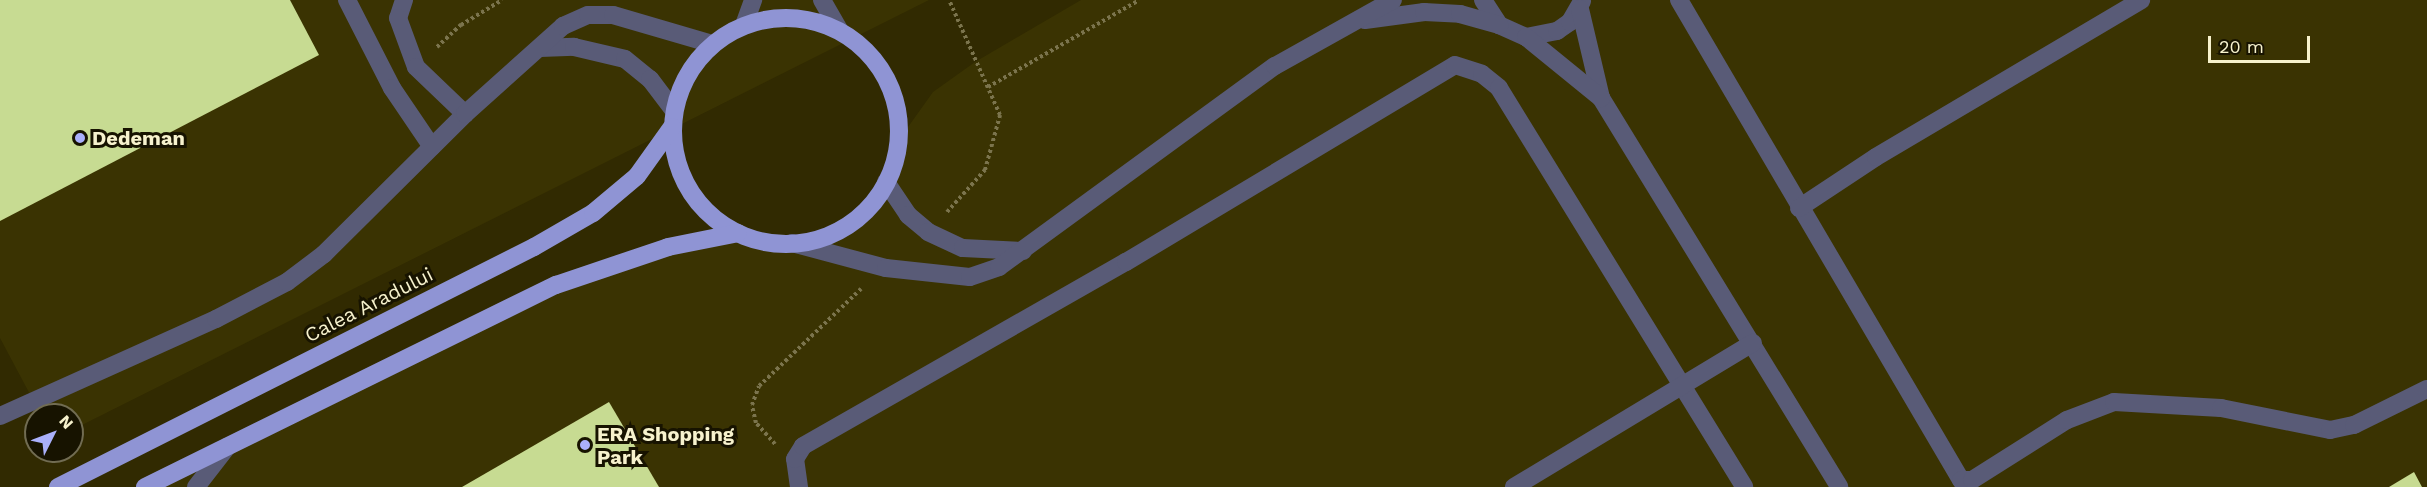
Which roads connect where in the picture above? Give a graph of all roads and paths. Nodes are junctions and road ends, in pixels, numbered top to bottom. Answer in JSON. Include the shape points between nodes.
{"nodes":[{"id":1,"x":347,"y":0,"type":"edge"},
{"id":2,"x":404,"y":0,"type":"edge"},
{"id":3,"x":502,"y":0,"type":"edge"},
{"id":4,"x":753,"y":0,"type":"edge"},
{"id":5,"x":822,"y":0,"type":"edge"},
{"id":6,"x":949,"y":0,"type":"edge"},
{"id":7,"x":1139,"y":0,"type":"edge"},
{"id":8,"x":1393,"y":0,"type":"edge"},
{"id":9,"x":1483,"y":0,"type":"edge"},
{"id":10,"x":1679,"y":0,"type":"edge"},
{"id":11,"x":2141,"y":0,"type":"edge"},
{"id":12,"x":1581,"y":4,"type":"edge"},
{"id":13,"x":1348,"y":23,"type":"junction"},
{"id":14,"x":744,"y":25,"type":"junction"},
{"id":15,"x":1499,"y":25,"type":"junction"},
{"id":16,"x":840,"y":32,"type":"junction"},
{"id":17,"x":1526,"y":37,"type":"junction"},
{"id":18,"x":712,"y":44,"type":"junction"},
{"id":19,"x":540,"y":48,"type":"junction"},
{"id":20,"x":416,"y":67,"type":"junction"},
{"id":21,"x":988,"y":87,"type":"junction"},
{"id":22,"x":1601,"y":98,"type":"junction"},
{"id":23,"x":465,"y":114,"type":"junction"},
{"id":24,"x":673,"y":119,"type":"junction"},
{"id":25,"x":432,"y":147,"type":"junction"},
{"id":26,"x":886,"y":182,"type":"junction"},
{"id":27,"x":1799,"y":208,"type":"junction"},
{"id":28,"x":928,"y":232,"type":"junction"},
{"id":29,"x":738,"y":233,"type":"junction"},
{"id":30,"x":792,"y":243,"type":"junction"},
{"id":31,"x":1023,"y":251,"type":"junction"},
{"id":32,"x":886,"y":268,"type":"junction"},
{"id":33,"x":1753,"y":343,"type":"junction"},
{"id":34,"x":1682,"y":386,"type":"junction"},
{"id":35,"x":2425,"y":396,"type":"edge"},
{"id":36,"x":0,"y":416,"type":"edge"},
{"id":37,"x":227,"y":447,"type":"junction"},
{"id":38,"x":795,"y":459,"type":"junction"},
{"id":39,"x":58,"y":487,"type":"edge"},
{"id":40,"x":145,"y":487,"type":"edge"},
{"id":41,"x":196,"y":487,"type":"edge"},
{"id":42,"x":799,"y":487,"type":"edge"},
{"id":43,"x":1514,"y":487,"type":"edge"},
{"id":44,"x":1744,"y":487,"type":"edge"},
{"id":45,"x":1839,"y":487,"type":"edge"}],
"edges":[{"from":1,"to":25,"type":"street","via":[[392,88]]},
{"from":2,"to":20,"type":"street","via":[[398,18]]},
{"from":3,"to":20,"type":"path","via":[[461,25]]},
{"from":4,"to":14,"type":"street"},
{"from":5,"to":16,"type":"street"},
{"from":6,"to":21,"type":"path"},
{"from":7,"to":21,"type":"path"},
{"from":8,"to":13,"type":"street"},
{"from":9,"to":15,"type":"street"},
{"from":10,"to":27,"type":"street"},
{"from":11,"to":27,"type":"street","via":[[1876,157]]},
{"from":12,"to":17,"type":"street","via":[[1557,32]]},
{"from":12,"to":22,"type":"street"},
{"from":13,"to":15,"type":"street","via":[[1424,12],[1460,14]]},
{"from":13,"to":31,"type":"street","via":[[1275,66]]},
{"from":14,"to":16,"type":"highway","name":"Calea Aradului","via":[[776,18],[798,19]]},
{"from":14,"to":18,"type":"highway","name":"Calea Aradului"},
{"from":15,"to":17,"type":"street"},
{"from":16,"to":26,"type":"highway","name":"Calea Aradului","via":[[877,64],[892,91],[898,121],[897,151]]},
{"from":17,"to":22,"type":"street"},
{"from":18,"to":19,"type":"street","via":[[613,15],[588,15],[563,26]]},
{"from":18,"to":24,"type":"highway","name":"Calea Aradului","via":[[681,86]]},
{"from":19,"to":23,"type":"street"},
{"from":19,"to":24,"type":"street","via":[[574,47],[625,59],[650,79]]},
{"from":20,"to":23,"type":"street"},
{"from":21,"to":28,"type":"path","via":[[1000,115],[985,170]]},
{"from":22,"to":33,"type":"street"},
{"from":23,"to":25,"type":"street"},
{"from":24,"to":29,"type":"highway","name":"Calea Aradului","via":[[676,160],[689,190],[711,216]]},
{"from":24,"to":39,"type":"highway","name":"Calea Aradului","via":[[637,176],[593,213],[534,247]]},
{"from":25,"to":36,"type":"street","via":[[324,254],[287,282],[216,319]]},
{"from":26,"to":28,"type":"street","via":[[908,215]]},
{"from":26,"to":30,"type":"highway","name":"Calea Aradului","via":[[865,211],[843,228],[819,239]]},
{"from":27,"to":35,"type":"street","via":[[1961,480],[1972,480],[2067,420],[2114,402],[2221,408],[2330,430],[2354,425]]},
{"from":28,"to":31,"type":"street","via":[[963,248]]},
{"from":29,"to":30,"type":"highway","name":"Calea Aradului","via":[[772,243]]},
{"from":29,"to":37,"type":"highway","name":"Calea Aradului","via":[[668,246],[556,285]]},
{"from":30,"to":32,"type":"street"},
{"from":31,"to":32,"type":"street","via":[[999,267],[970,277]]},
{"from":32,"to":38,"type":"path","via":[[759,386],[752,405],[756,423],[770,441]]},
{"from":33,"to":34,"type":"street"},
{"from":33,"to":45,"type":"street"},
{"from":34,"to":38,"type":"street","via":[[1499,88],[1482,74],[1455,65],[1126,262],[803,446]]},
{"from":34,"to":43,"type":"street"},
{"from":34,"to":44,"type":"street"},
{"from":37,"to":40,"type":"highway","name":"Calea Aradului"},
{"from":37,"to":41,"type":"street"},
{"from":38,"to":42,"type":"street"}]}
